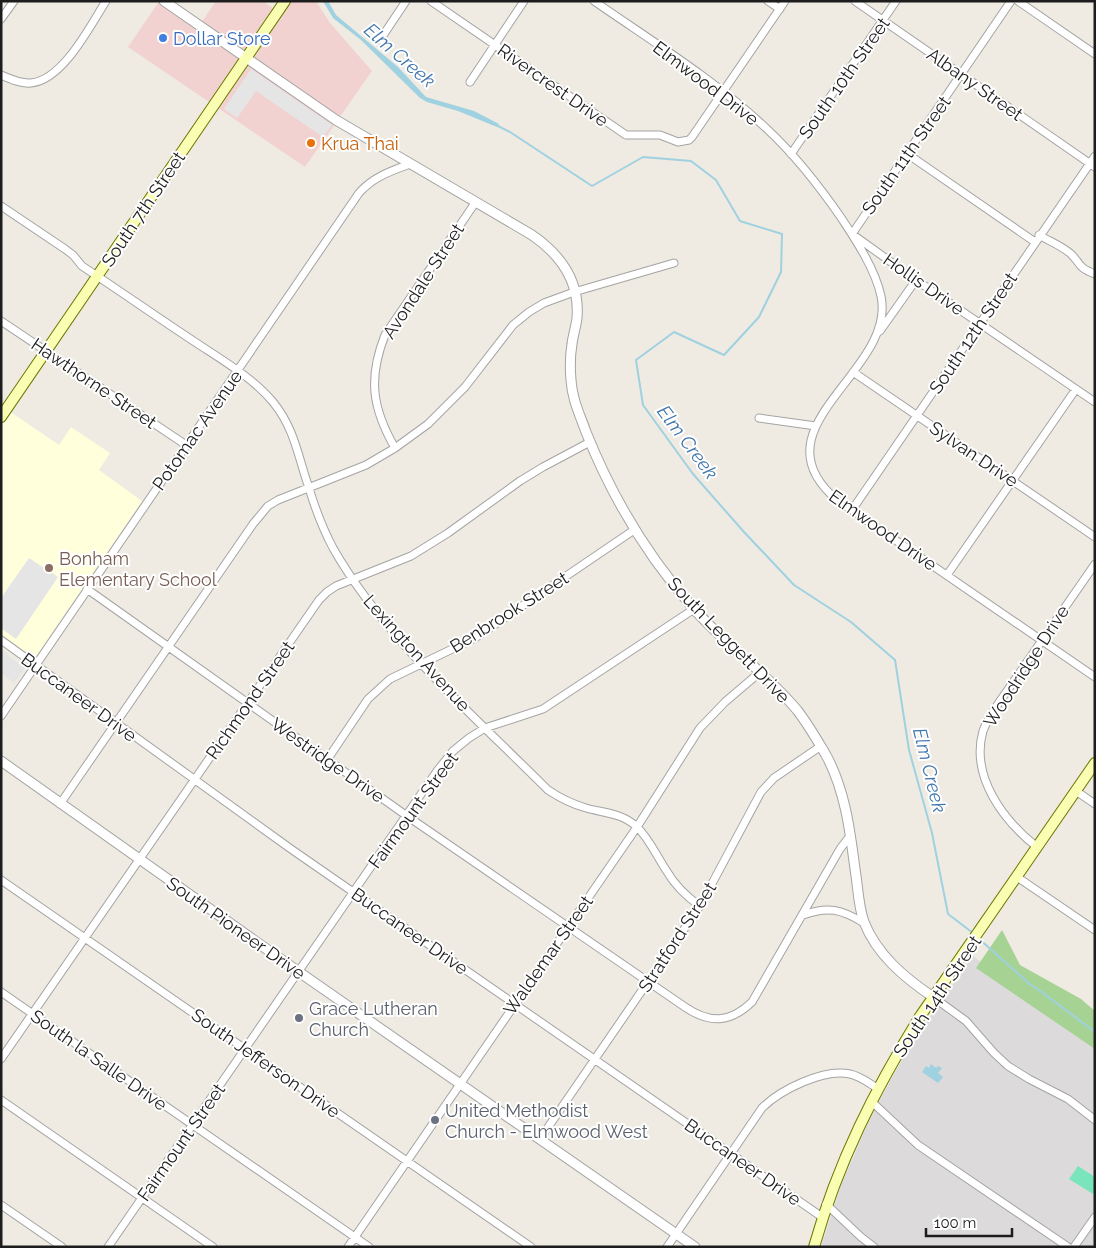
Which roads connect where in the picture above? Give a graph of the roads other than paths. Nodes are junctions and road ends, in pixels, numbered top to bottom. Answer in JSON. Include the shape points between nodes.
{"nodes":[{"id":1,"x":14,"y":1,"type":"edge"},
{"id":2,"x":106,"y":1,"type":"edge"},
{"id":3,"x":165,"y":1,"type":"edge"},
{"id":4,"x":285,"y":1,"type":"edge"},
{"id":5,"x":406,"y":1,"type":"edge"},
{"id":6,"x":431,"y":1,"type":"edge"},
{"id":7,"x":524,"y":1,"type":"edge"},
{"id":8,"x":594,"y":1,"type":"edge"},
{"id":9,"x":768,"y":1,"type":"edge"},
{"id":10,"x":785,"y":1,"type":"edge"},
{"id":11,"x":856,"y":1,"type":"edge"},
{"id":12,"x":896,"y":1,"type":"edge"},
{"id":13,"x":1011,"y":1,"type":"edge"},
{"id":14,"x":1018,"y":1,"type":"edge"},
{"id":15,"x":780,"y":9,"type":"junction"},
{"id":16,"x":1,"y":20,"type":"edge"},
{"id":17,"x":884,"y":20,"type":"junction"},
{"id":18,"x":380,"y":40,"type":"dead end"},
{"id":19,"x":495,"y":44,"type":"junction"},
{"id":20,"x":1095,"y":54,"type":"edge"},
{"id":21,"x":246,"y":57,"type":"junction"},
{"id":22,"x":1,"y":75,"type":"edge"},
{"id":23,"x":962,"y":75,"type":"junction"},
{"id":24,"x":470,"y":82,"type":"dead end"},
{"id":25,"x":723,"y":91,"type":"junction"},
{"id":26,"x":906,"y":153,"type":"junction"},
{"id":27,"x":791,"y":154,"type":"junction"},
{"id":28,"x":1095,"y":156,"type":"edge"},
{"id":29,"x":410,"y":164,"type":"junction"},
{"id":30,"x":1092,"y":165,"type":"edge"},
{"id":31,"x":475,"y":202,"type":"junction"},
{"id":32,"x":1,"y":206,"type":"edge"},
{"id":33,"x":852,"y":234,"type":"junction"},
{"id":34,"x":1037,"y":239,"type":"junction"},
{"id":35,"x":674,"y":262,"type":"dead end"},
{"id":36,"x":1095,"y":274,"type":"edge"},
{"id":37,"x":97,"y":276,"type":"junction"},
{"id":38,"x":916,"y":280,"type":"junction"},
{"id":39,"x":574,"y":292,"type":"junction"},
{"id":40,"x":1,"y":321,"type":"edge"},
{"id":41,"x":980,"y":323,"type":"junction"},
{"id":42,"x":872,"y":343,"type":"junction"},
{"id":43,"x":45,"y":351,"type":"junction"},
{"id":44,"x":237,"y":371,"type":"junction"},
{"id":45,"x":853,"y":372,"type":"junction"},
{"id":46,"x":1076,"y":389,"type":"junction"},
{"id":47,"x":1095,"y":402,"type":"edge"},
{"id":48,"x":916,"y":416,"type":"junction"},
{"id":49,"x":1,"y":417,"type":"edge"},
{"id":50,"x":759,"y":418,"type":"dead end"},
{"id":51,"x":816,"y":426,"type":"junction"},
{"id":52,"x":590,"y":442,"type":"junction"},
{"id":53,"x":186,"y":445,"type":"junction"},
{"id":54,"x":396,"y":448,"type":"junction"},
{"id":55,"x":1013,"y":481,"type":"junction"},
{"id":56,"x":309,"y":488,"type":"junction"},
{"id":57,"x":852,"y":510,"type":"junction"},
{"id":58,"x":634,"y":530,"type":"junction"},
{"id":59,"x":1095,"y":537,"type":"edge"},
{"id":60,"x":1095,"y":564,"type":"edge"},
{"id":61,"x":947,"y":575,"type":"junction"},
{"id":62,"x":354,"y":579,"type":"junction"},
{"id":63,"x":87,"y":589,"type":"junction"},
{"id":64,"x":694,"y":609,"type":"junction"},
{"id":65,"x":1,"y":640,"type":"edge"},
{"id":66,"x":1042,"y":641,"type":"junction"},
{"id":67,"x":169,"y":646,"type":"junction"},
{"id":68,"x":422,"y":663,"type":"junction"},
{"id":69,"x":36,"y":665,"type":"junction"},
{"id":70,"x":759,"y":673,"type":"junction"},
{"id":71,"x":1095,"y":678,"type":"edge"},
{"id":72,"x":248,"y":703,"type":"junction"},
{"id":73,"x":1,"y":716,"type":"edge"},
{"id":74,"x":115,"y":723,"type":"junction"},
{"id":75,"x":486,"y":728,"type":"junction"},
{"id":76,"x":821,"y":746,"type":"junction"},
{"id":77,"x":327,"y":760,"type":"junction"},
{"id":78,"x":1,"y":761,"type":"edge"},
{"id":79,"x":1095,"y":763,"type":"edge"},
{"id":80,"x":194,"y":780,"type":"junction"},
{"id":81,"x":1076,"y":791,"type":"junction"},
{"id":82,"x":60,"y":804,"type":"junction"},
{"id":83,"x":1095,"y":804,"type":"edge"},
{"id":84,"x":407,"y":816,"type":"junction"},
{"id":85,"x":636,"y":827,"type":"junction"},
{"id":86,"x":850,"y":836,"type":"junction"},
{"id":87,"x":1037,"y":847,"type":"junction"},
{"id":88,"x":140,"y":860,"type":"junction"},
{"id":89,"x":1017,"y":877,"type":"junction"},
{"id":90,"x":1,"y":880,"type":"edge"},
{"id":91,"x":354,"y":892,"type":"junction"},
{"id":92,"x":700,"y":906,"type":"junction"},
{"id":93,"x":803,"y":916,"type":"junction"},
{"id":94,"x":864,"y":923,"type":"junction"},
{"id":95,"x":568,"y":927,"type":"junction"},
{"id":96,"x":1095,"y":930,"type":"edge"},
{"id":97,"x":85,"y":938,"type":"junction"},
{"id":98,"x":299,"y":972,"type":"junction"},
{"id":99,"x":649,"y":982,"type":"junction"},
{"id":100,"x":1,"y":992,"type":"edge"},
{"id":101,"x":933,"y":997,"type":"junction"},
{"id":102,"x":515,"y":1003,"type":"junction"},
{"id":103,"x":32,"y":1014,"type":"junction"},
{"id":104,"x":245,"y":1049,"type":"junction"},
{"id":105,"x":1,"y":1059,"type":"edge"},
{"id":106,"x":595,"y":1060,"type":"junction"},
{"id":107,"x":459,"y":1084,"type":"junction"},
{"id":108,"x":877,"y":1088,"type":"junction"},
{"id":109,"x":1,"y":1100,"type":"edge"},
{"id":110,"x":870,"y":1102,"type":"junction"},
{"id":111,"x":1095,"y":1120,"type":"edge"},
{"id":112,"x":193,"y":1125,"type":"junction"},
{"id":113,"x":540,"y":1139,"type":"junction"},
{"id":114,"x":730,"y":1153,"type":"junction"},
{"id":115,"x":407,"y":1161,"type":"junction"},
{"id":116,"x":142,"y":1198,"type":"junction"},
{"id":117,"x":826,"y":1204,"type":"junction"},
{"id":118,"x":1,"y":1205,"type":"edge"},
{"id":119,"x":822,"y":1217,"type":"junction"},
{"id":120,"x":1095,"y":1217,"type":"edge"},
{"id":121,"x":676,"y":1234,"type":"junction"},
{"id":122,"x":355,"y":1237,"type":"junction"},
{"id":123,"x":62,"y":1247,"type":"edge"},
{"id":124,"x":108,"y":1247,"type":"edge"},
{"id":125,"x":213,"y":1247,"type":"edge"},
{"id":126,"x":348,"y":1247,"type":"edge"},
{"id":127,"x":370,"y":1247,"type":"edge"},
{"id":128,"x":531,"y":1247,"type":"edge"},
{"id":129,"x":666,"y":1247,"type":"edge"},
{"id":130,"x":695,"y":1247,"type":"edge"},
{"id":131,"x":814,"y":1247,"type":"edge"},
{"id":132,"x":874,"y":1247,"type":"edge"},
{"id":133,"x":1068,"y":1247,"type":"edge"},
{"id":134,"x":1074,"y":1247,"type":"edge"}],
"edges":[{"from":1,"to":16,"type":"street"},
{"from":2,"to":22,"type":"street","via":[[70,56],[53,74],[31,83]]},
{"from":3,"to":21,"type":"street","name":"South Leggett Drive"},
{"from":4,"to":21,"type":"main road","name":"South 7th Street"},
{"from":5,"to":18,"type":"street"},
{"from":6,"to":19,"type":"street","name":"Rivercrest Drive"},
{"from":7,"to":19,"type":"street"},
{"from":8,"to":25,"type":"street","name":"Elmwood Drive"},
{"from":9,"to":15,"type":"street"},
{"from":10,"to":15,"type":"street"},
{"from":11,"to":17,"type":"street","name":"Albany Street"},
{"from":12,"to":17,"type":"street","name":"South 10th Street"},
{"from":13,"to":23,"type":"street","name":"South 11th Street"},
{"from":14,"to":20,"type":"street"},
{"from":15,"to":25,"type":"street"},
{"from":17,"to":23,"type":"street","name":"Albany Street"},
{"from":17,"to":27,"type":"street","name":"South 10th Street"},
{"from":19,"to":24,"type":"street"},
{"from":19,"to":25,"type":"street","name":"Rivercrest Drive","via":[[626,136],[660,135],[684,142],[692,137]]},
{"from":21,"to":29,"type":"street","name":"South Leggett Drive","via":[[331,117]]},
{"from":21,"to":37,"type":"main road","name":"South 7th Street"},
{"from":23,"to":26,"type":"street","name":"South 11th Street"},
{"from":23,"to":30,"type":"street","name":"Albany Street"},
{"from":25,"to":27,"type":"street","name":"Elmwood Drive"},
{"from":26,"to":33,"type":"street","name":"South 11th Street"},
{"from":26,"to":34,"type":"street"},
{"from":27,"to":33,"type":"street","name":"Elmwood Drive","via":[[826,195]]},
{"from":28,"to":30,"type":"street","name":"South 12th Street"},
{"from":29,"to":31,"type":"street","name":"South Leggett Drive"},
{"from":29,"to":44,"type":"street","name":"Potomac Avenue","via":[[382,175],[359,192]]},
{"from":30,"to":34,"type":"street","name":"South 12th Street"},
{"from":31,"to":39,"type":"street","name":"South Leggett Drive","via":[[550,248],[571,277]]},
{"from":31,"to":54,"type":"street","name":"Avondale Street","via":[[385,335],[379,351],[374,382],[378,408],[385,430]]},
{"from":32,"to":37,"type":"street","name":"Lexington Avenue","via":[[73,255]]},
{"from":33,"to":38,"type":"street","name":"Hollis Drive"},
{"from":33,"to":42,"type":"street","name":"Elmwood Drive","via":[[872,270],[882,297],[880,323]]},
{"from":34,"to":36,"type":"street","via":[[1065,249],[1084,270]]},
{"from":34,"to":41,"type":"street","name":"South 12th Street"},
{"from":35,"to":39,"type":"street"},
{"from":37,"to":43,"type":"main road","name":"South 7th Street"},
{"from":37,"to":44,"type":"street","name":"Lexington Avenue"},
{"from":38,"to":41,"type":"street","name":"Hollis Drive"},
{"from":38,"to":42,"type":"street"},
{"from":39,"to":52,"type":"street","name":"South Leggett Drive","via":[[577,301],[571,346],[571,382],[574,402]]},
{"from":39,"to":54,"type":"street","via":[[544,303],[513,325],[465,387],[428,424]]},
{"from":40,"to":43,"type":"street","name":"Hawthorne Street"},
{"from":41,"to":46,"type":"street","name":"Hollis Drive"},
{"from":41,"to":48,"type":"street","name":"South 12th Street"},
{"from":42,"to":45,"type":"street","name":"Elmwood Drive"},
{"from":43,"to":49,"type":"main road","name":"South 7th Street"},
{"from":43,"to":53,"type":"street","name":"Hawthorne Street"},
{"from":44,"to":53,"type":"street","name":"Potomac Avenue"},
{"from":44,"to":56,"type":"street","name":"Lexington Avenue","via":[[266,395],[284,417],[295,439]]},
{"from":45,"to":48,"type":"street","name":"Sylvan Drive"},
{"from":45,"to":51,"type":"street","name":"Elmwood Drive"},
{"from":46,"to":47,"type":"street","name":"Hollis Drive"},
{"from":46,"to":55,"type":"street"},
{"from":48,"to":55,"type":"street","name":"Sylvan Drive"},
{"from":48,"to":57,"type":"street","name":"South 12th Street"},
{"from":50,"to":51,"type":"street"},
{"from":51,"to":57,"type":"street","name":"Elmwood Drive","via":[[809,452],[812,469],[820,485]]},
{"from":52,"to":58,"type":"street","name":"South Leggett Drive"},
{"from":52,"to":62,"type":"street","name":"Richmond Street","via":[[520,481],[411,556]]},
{"from":53,"to":63,"type":"street","name":"Potomac Avenue"},
{"from":54,"to":56,"type":"street","via":[[366,465]]},
{"from":55,"to":59,"type":"street","name":"Sylvan Drive"},
{"from":55,"to":61,"type":"street"},
{"from":56,"to":62,"type":"street","name":"Lexington Avenue","via":[[333,548]]},
{"from":56,"to":67,"type":"street","via":[[278,500],[261,513]]},
{"from":57,"to":61,"type":"street","name":"Elmwood Drive"},
{"from":58,"to":64,"type":"street","name":"South Leggett Drive"},
{"from":58,"to":68,"type":"street","name":"Benbrook Street","via":[[475,638]]},
{"from":60,"to":66,"type":"street","name":"Woodridge Drive"},
{"from":61,"to":66,"type":"street","name":"Elmwood Drive"},
{"from":62,"to":68,"type":"street","name":"Lexington Avenue","via":[[379,614]]},
{"from":62,"to":72,"type":"street","name":"Richmond Street","via":[[332,589],[319,600]]},
{"from":63,"to":67,"type":"street","name":"Westridge Drive"},
{"from":63,"to":69,"type":"street","name":"Potomac Avenue"},
{"from":64,"to":70,"type":"street","name":"South Leggett Drive"},
{"from":64,"to":75,"type":"street","name":"Fairmount Street","via":[[543,709]]},
{"from":65,"to":69,"type":"street","name":"Buccaneer Drive"},
{"from":66,"to":71,"type":"street","name":"Elmwood Drive"},
{"from":66,"to":87,"type":"street","name":"Woodridge Drive","via":[[990,717],[983,731],[982,745],[983,769],[1000,809]]},
{"from":67,"to":72,"type":"street","name":"Westridge Drive"},
{"from":67,"to":74,"type":"street"},
{"from":68,"to":75,"type":"street","name":"Lexington Avenue"},
{"from":68,"to":77,"type":"street","name":"Benbrook Street","via":[[390,679],[368,699]]},
{"from":69,"to":73,"type":"street","name":"Potomac Avenue"},
{"from":69,"to":74,"type":"street","name":"Buccaneer Drive"},
{"from":70,"to":76,"type":"street","name":"South Leggett Drive","via":[[796,710]]},
{"from":70,"to":85,"type":"street","name":"Waldemar Street","via":[[708,717]]},
{"from":72,"to":77,"type":"street","name":"Westridge Drive"},
{"from":72,"to":80,"type":"street","name":"Richmond Street"},
{"from":74,"to":80,"type":"street","name":"Buccaneer Drive"},
{"from":74,"to":82,"type":"street"},
{"from":75,"to":84,"type":"street","name":"Fairmount Street","via":[[453,751]]},
{"from":75,"to":85,"type":"street","name":"Lexington Avenue","via":[[556,796],[616,815]]},
{"from":76,"to":86,"type":"street","name":"South Leggett Drive","via":[[833,768],[846,808]]},
{"from":76,"to":92,"type":"street","name":"Stratford Street","via":[[774,778],[762,792]]},
{"from":77,"to":84,"type":"street","name":"Westridge Drive"},
{"from":78,"to":82,"type":"street","name":"South Pioneer Drive"},
{"from":79,"to":81,"type":"main road","name":"South 14th Street"},
{"from":80,"to":88,"type":"street","name":"Richmond Street"},
{"from":80,"to":91,"type":"street","name":"Buccaneer Drive"},
{"from":81,"to":83,"type":"street"},
{"from":81,"to":87,"type":"main road","name":"South 14th Street"},
{"from":82,"to":88,"type":"street","name":"South Pioneer Drive"},
{"from":84,"to":91,"type":"street","name":"Fairmount Street"},
{"from":84,"to":95,"type":"street","name":"Westridge Drive"},
{"from":85,"to":92,"type":"street","name":"Lexington Avenue","via":[[650,843],[667,873]]},
{"from":85,"to":95,"type":"street","name":"Waldemar Street"},
{"from":86,"to":93,"type":"street"},
{"from":86,"to":94,"type":"street","name":"South Leggett Drive"},
{"from":87,"to":89,"type":"main road","name":"South 14th Street"},
{"from":88,"to":97,"type":"street","name":"Richmond Street"},
{"from":88,"to":98,"type":"street","name":"South Pioneer Drive"},
{"from":89,"to":96,"type":"street"},
{"from":89,"to":101,"type":"main road","name":"South 14th Street"},
{"from":90,"to":97,"type":"street","name":"South Jefferson Drive"},
{"from":91,"to":98,"type":"street","name":"Fairmount Street"},
{"from":91,"to":102,"type":"street","name":"Buccaneer Drive"},
{"from":92,"to":99,"type":"street","name":"Stratford Street"},
{"from":93,"to":94,"type":"street","via":[[830,909]]},
{"from":93,"to":99,"type":"street","name":"Westridge Drive","via":[[752,1002],[741,1012],[724,1019],[694,1014]]},
{"from":94,"to":101,"type":"street","name":"South Leggett Drive","via":[[884,955]]},
{"from":95,"to":99,"type":"street","name":"Westridge Drive"},
{"from":95,"to":102,"type":"street","name":"Waldemar Street"},
{"from":97,"to":103,"type":"street","name":"Richmond Street"},
{"from":97,"to":104,"type":"street","name":"South Jefferson Drive"},
{"from":98,"to":104,"type":"street","name":"Fairmount Street"},
{"from":98,"to":107,"type":"street","name":"South Pioneer Drive"},
{"from":99,"to":106,"type":"street","name":"Stratford Street"},
{"from":100,"to":103,"type":"street","name":"South la Salle Drive"},
{"from":101,"to":108,"type":"main road","name":"South 14th Street"},
{"from":101,"to":111,"type":"street","via":[[966,1021],[1008,1066],[1068,1099]]},
{"from":102,"to":106,"type":"street","name":"Buccaneer Drive"},
{"from":102,"to":107,"type":"street","name":"Waldemar Street"},
{"from":103,"to":105,"type":"street","name":"Richmond Street"},
{"from":103,"to":112,"type":"street","name":"South la Salle Drive"},
{"from":104,"to":112,"type":"street","name":"Fairmount Street"},
{"from":104,"to":115,"type":"street","name":"South Jefferson Drive"},
{"from":106,"to":113,"type":"street","name":"Stratford Street"},
{"from":106,"to":114,"type":"street","name":"Buccaneer Drive"},
{"from":107,"to":113,"type":"street","name":"South Pioneer Drive"},
{"from":107,"to":115,"type":"street","name":"Waldemar Street"},
{"from":108,"to":110,"type":"main road","name":"South 14th Street"},
{"from":108,"to":114,"type":"street","via":[[863,1079],[839,1073],[787,1089],[762,1108]]},
{"from":109,"to":116,"type":"street"},
{"from":110,"to":117,"type":"main road","name":"South 14th Street"},
{"from":110,"to":133,"type":"street","via":[[918,1145]]},
{"from":112,"to":116,"type":"street","name":"Fairmount Street"},
{"from":112,"to":122,"type":"street","name":"South la Salle Drive"},
{"from":113,"to":121,"type":"street","name":"South Pioneer Drive"},
{"from":114,"to":119,"type":"street","name":"Buccaneer Drive"},
{"from":114,"to":121,"type":"street"},
{"from":115,"to":122,"type":"street","name":"Waldemar Street"},
{"from":115,"to":128,"type":"street","name":"South Jefferson Drive"},
{"from":116,"to":124,"type":"street","name":"Fairmount Street"},
{"from":116,"to":125,"type":"street"},
{"from":117,"to":119,"type":"main road","name":"South 14th Street"},
{"from":117,"to":132,"type":"street"},
{"from":118,"to":123,"type":"street"},
{"from":119,"to":131,"type":"main road","name":"South 14th Street"},
{"from":120,"to":134,"type":"street"},
{"from":121,"to":129,"type":"street"},
{"from":121,"to":130,"type":"street","name":"South Pioneer Drive"},
{"from":122,"to":126,"type":"street","name":"Waldemar Street"},
{"from":122,"to":127,"type":"street","name":"South la Salle Drive"}]}
